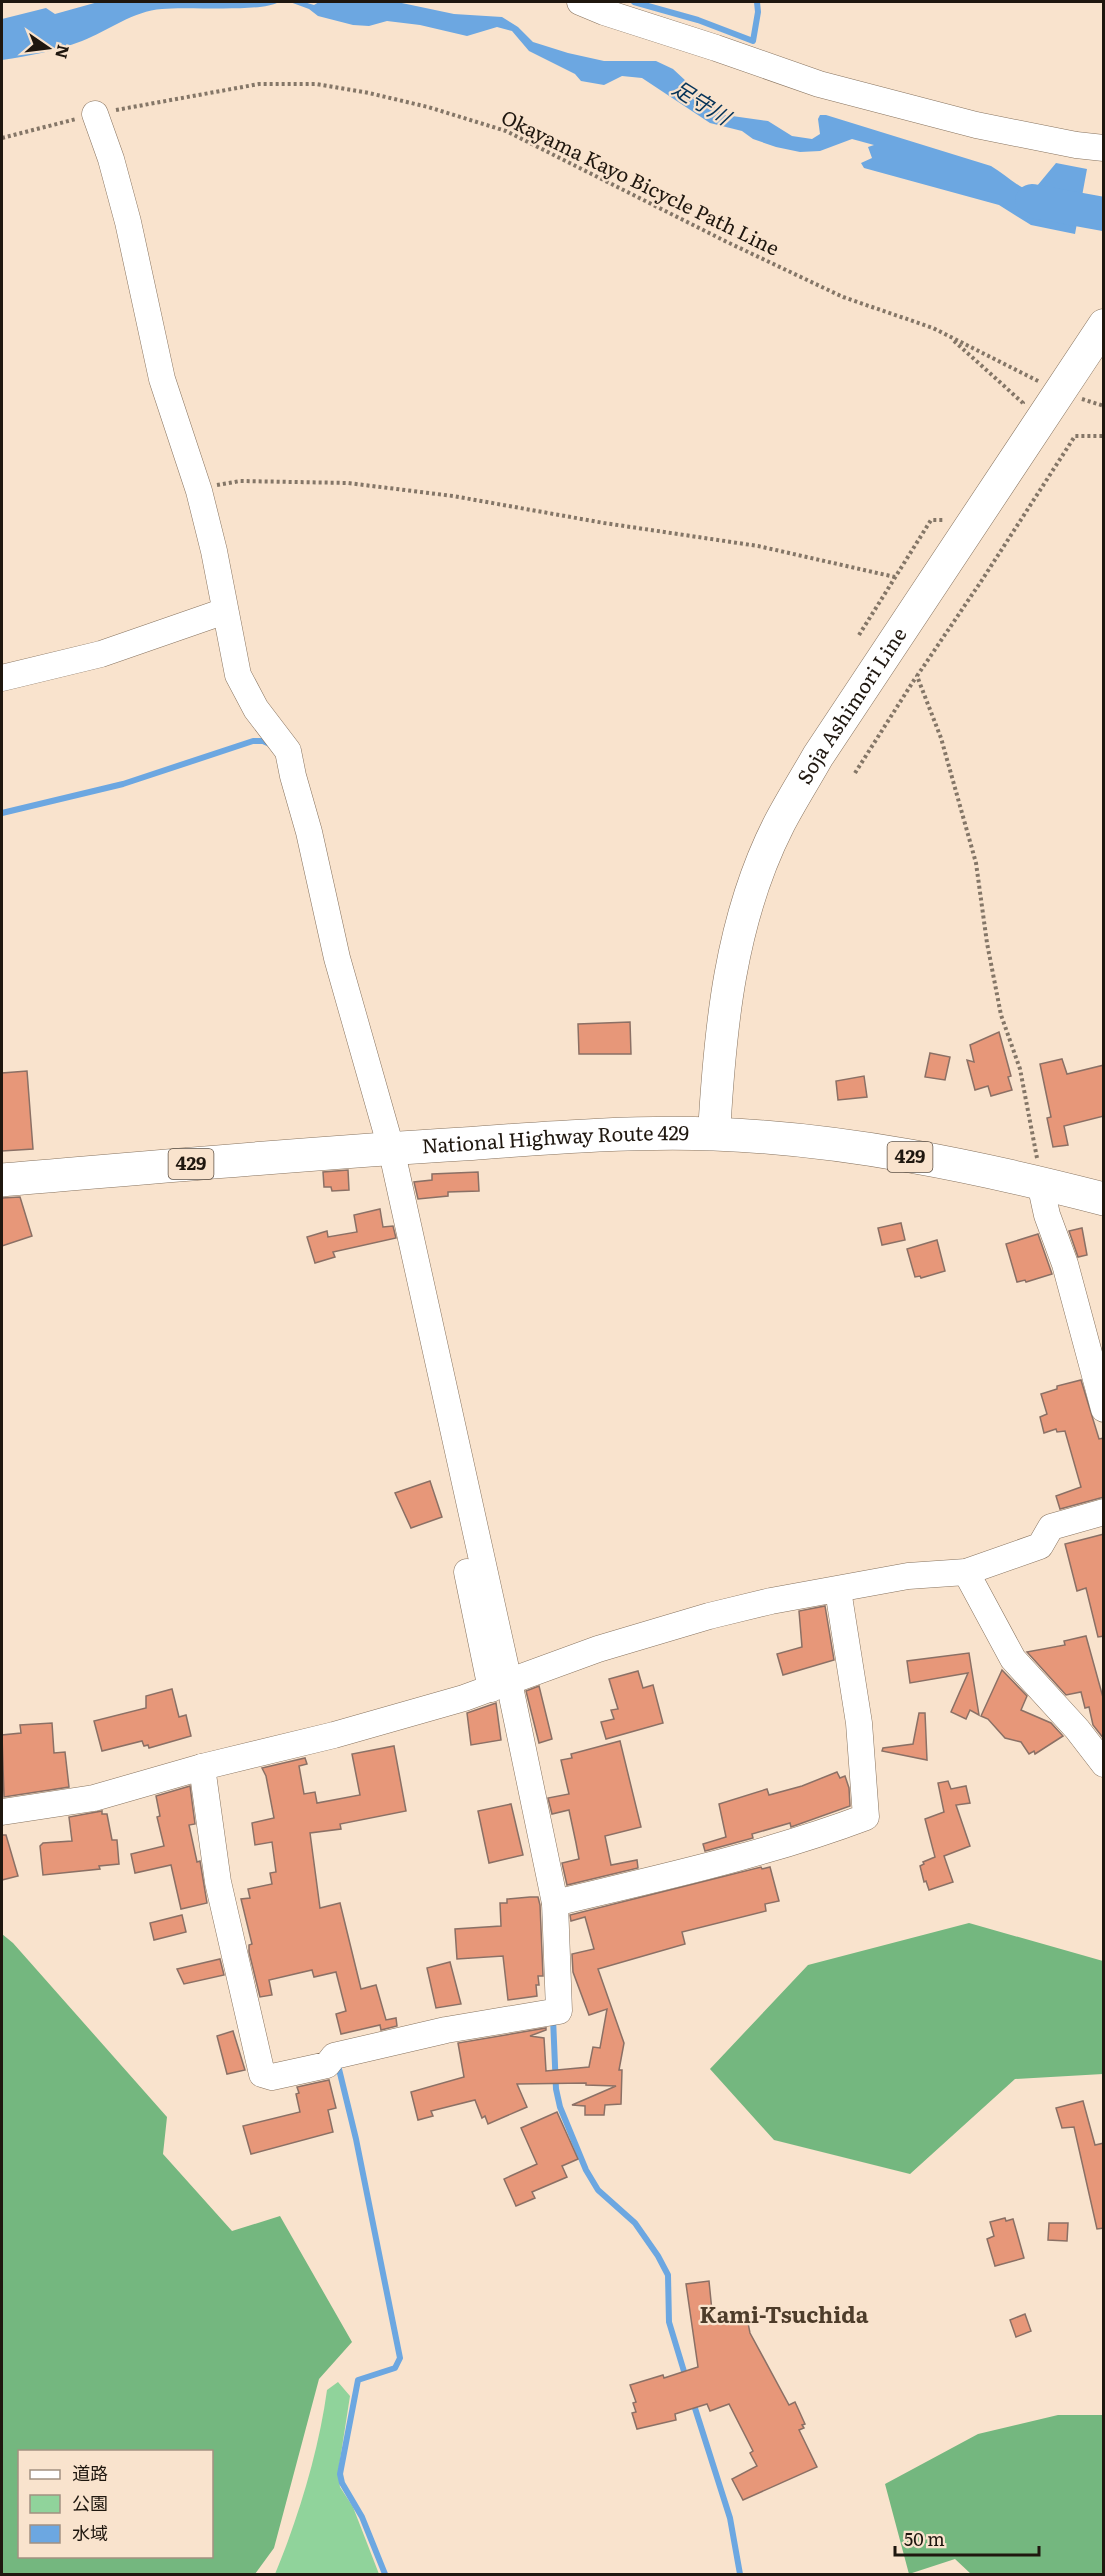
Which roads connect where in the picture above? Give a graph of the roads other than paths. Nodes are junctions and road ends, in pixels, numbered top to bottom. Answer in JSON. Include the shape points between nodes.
{"nodes":[{"id":1,"x":580,"y":2,"type":"edge"},
{"id":2,"x":95,"y":114,"type":"road end"},
{"id":3,"x":1104,"y":148,"type":"edge"},
{"id":4,"x":1104,"y":325,"type":"edge"},
{"id":5,"x":225,"y":611,"type":"junction"},
{"id":6,"x":2,"y":678,"type":"edge"},
{"id":7,"x":714,"y":1134,"type":"junction"},
{"id":8,"x":384,"y":1149,"type":"junction"},
{"id":9,"x":2,"y":1180,"type":"edge"},
{"id":10,"x":1040,"y":1183,"type":"junction"},
{"id":11,"x":1104,"y":1199,"type":"edge"},
{"id":12,"x":1104,"y":1409,"type":"edge"},
{"id":13,"x":1104,"y":1512,"type":"edge"},
{"id":14,"x":966,"y":1572,"type":"junction"},
{"id":15,"x":838,"y":1590,"type":"junction"},
{"id":16,"x":499,"y":1686,"type":"junction"},
{"id":17,"x":1104,"y":1764,"type":"edge"},
{"id":18,"x":202,"y":1767,"type":"junction"},
{"id":19,"x":2,"y":1812,"type":"edge"},
{"id":20,"x":555,"y":1903,"type":"junction"}],
"edges":[{"from":1,"to":3,"type":"street","via":[[819,84],[976,125]]},
{"from":2,"to":5,"type":"street","via":[[128,222],[162,379],[199,491]]},
{"from":4,"to":7,"type":"main road","name":"Soja Ashimori Line","via":[[818,756],[779,824],[751,893],[729,974],[718,1057]]},
{"from":5,"to":6,"type":"street","via":[[101,654]]},
{"from":5,"to":8,"type":"street","via":[[242,684],[288,751]]},
{"from":7,"to":8,"type":"highway","name":"National Highway Route 429","number":"429","via":[[616,1134]]},
{"from":7,"to":10,"type":"highway","name":"National Highway Route 429","number":"429","via":[[885,1152]]},
{"from":8,"to":9,"type":"highway","name":"National Highway Route 429","number":"429"},
{"from":8,"to":16,"type":"street"},
{"from":10,"to":11,"type":"highway","name":"National Highway Route 429","number":"429"},
{"from":10,"to":12,"type":"street"},
{"from":13,"to":14,"type":"street","via":[[1051,1527],[1040,1546]]},
{"from":14,"to":15,"type":"street","via":[[908,1576]]},
{"from":14,"to":17,"type":"street","via":[[1013,1659]]},
{"from":15,"to":16,"type":"street","via":[[699,1619],[598,1649]]},
{"from":15,"to":20,"type":"street","via":[[860,1723],[866,1817],[698,1868]]},
{"from":16,"to":18,"type":"street","via":[[334,1735]]},
{"from":16,"to":20,"type":"street"},
{"from":18,"to":19,"type":"street","via":[[94,1798]]},
{"from":18,"to":20,"type":"street","via":[[218,1882],[262,2074],[272,2077],[327,2065],[334,2056],[435,2032],[559,2011]]}]}
